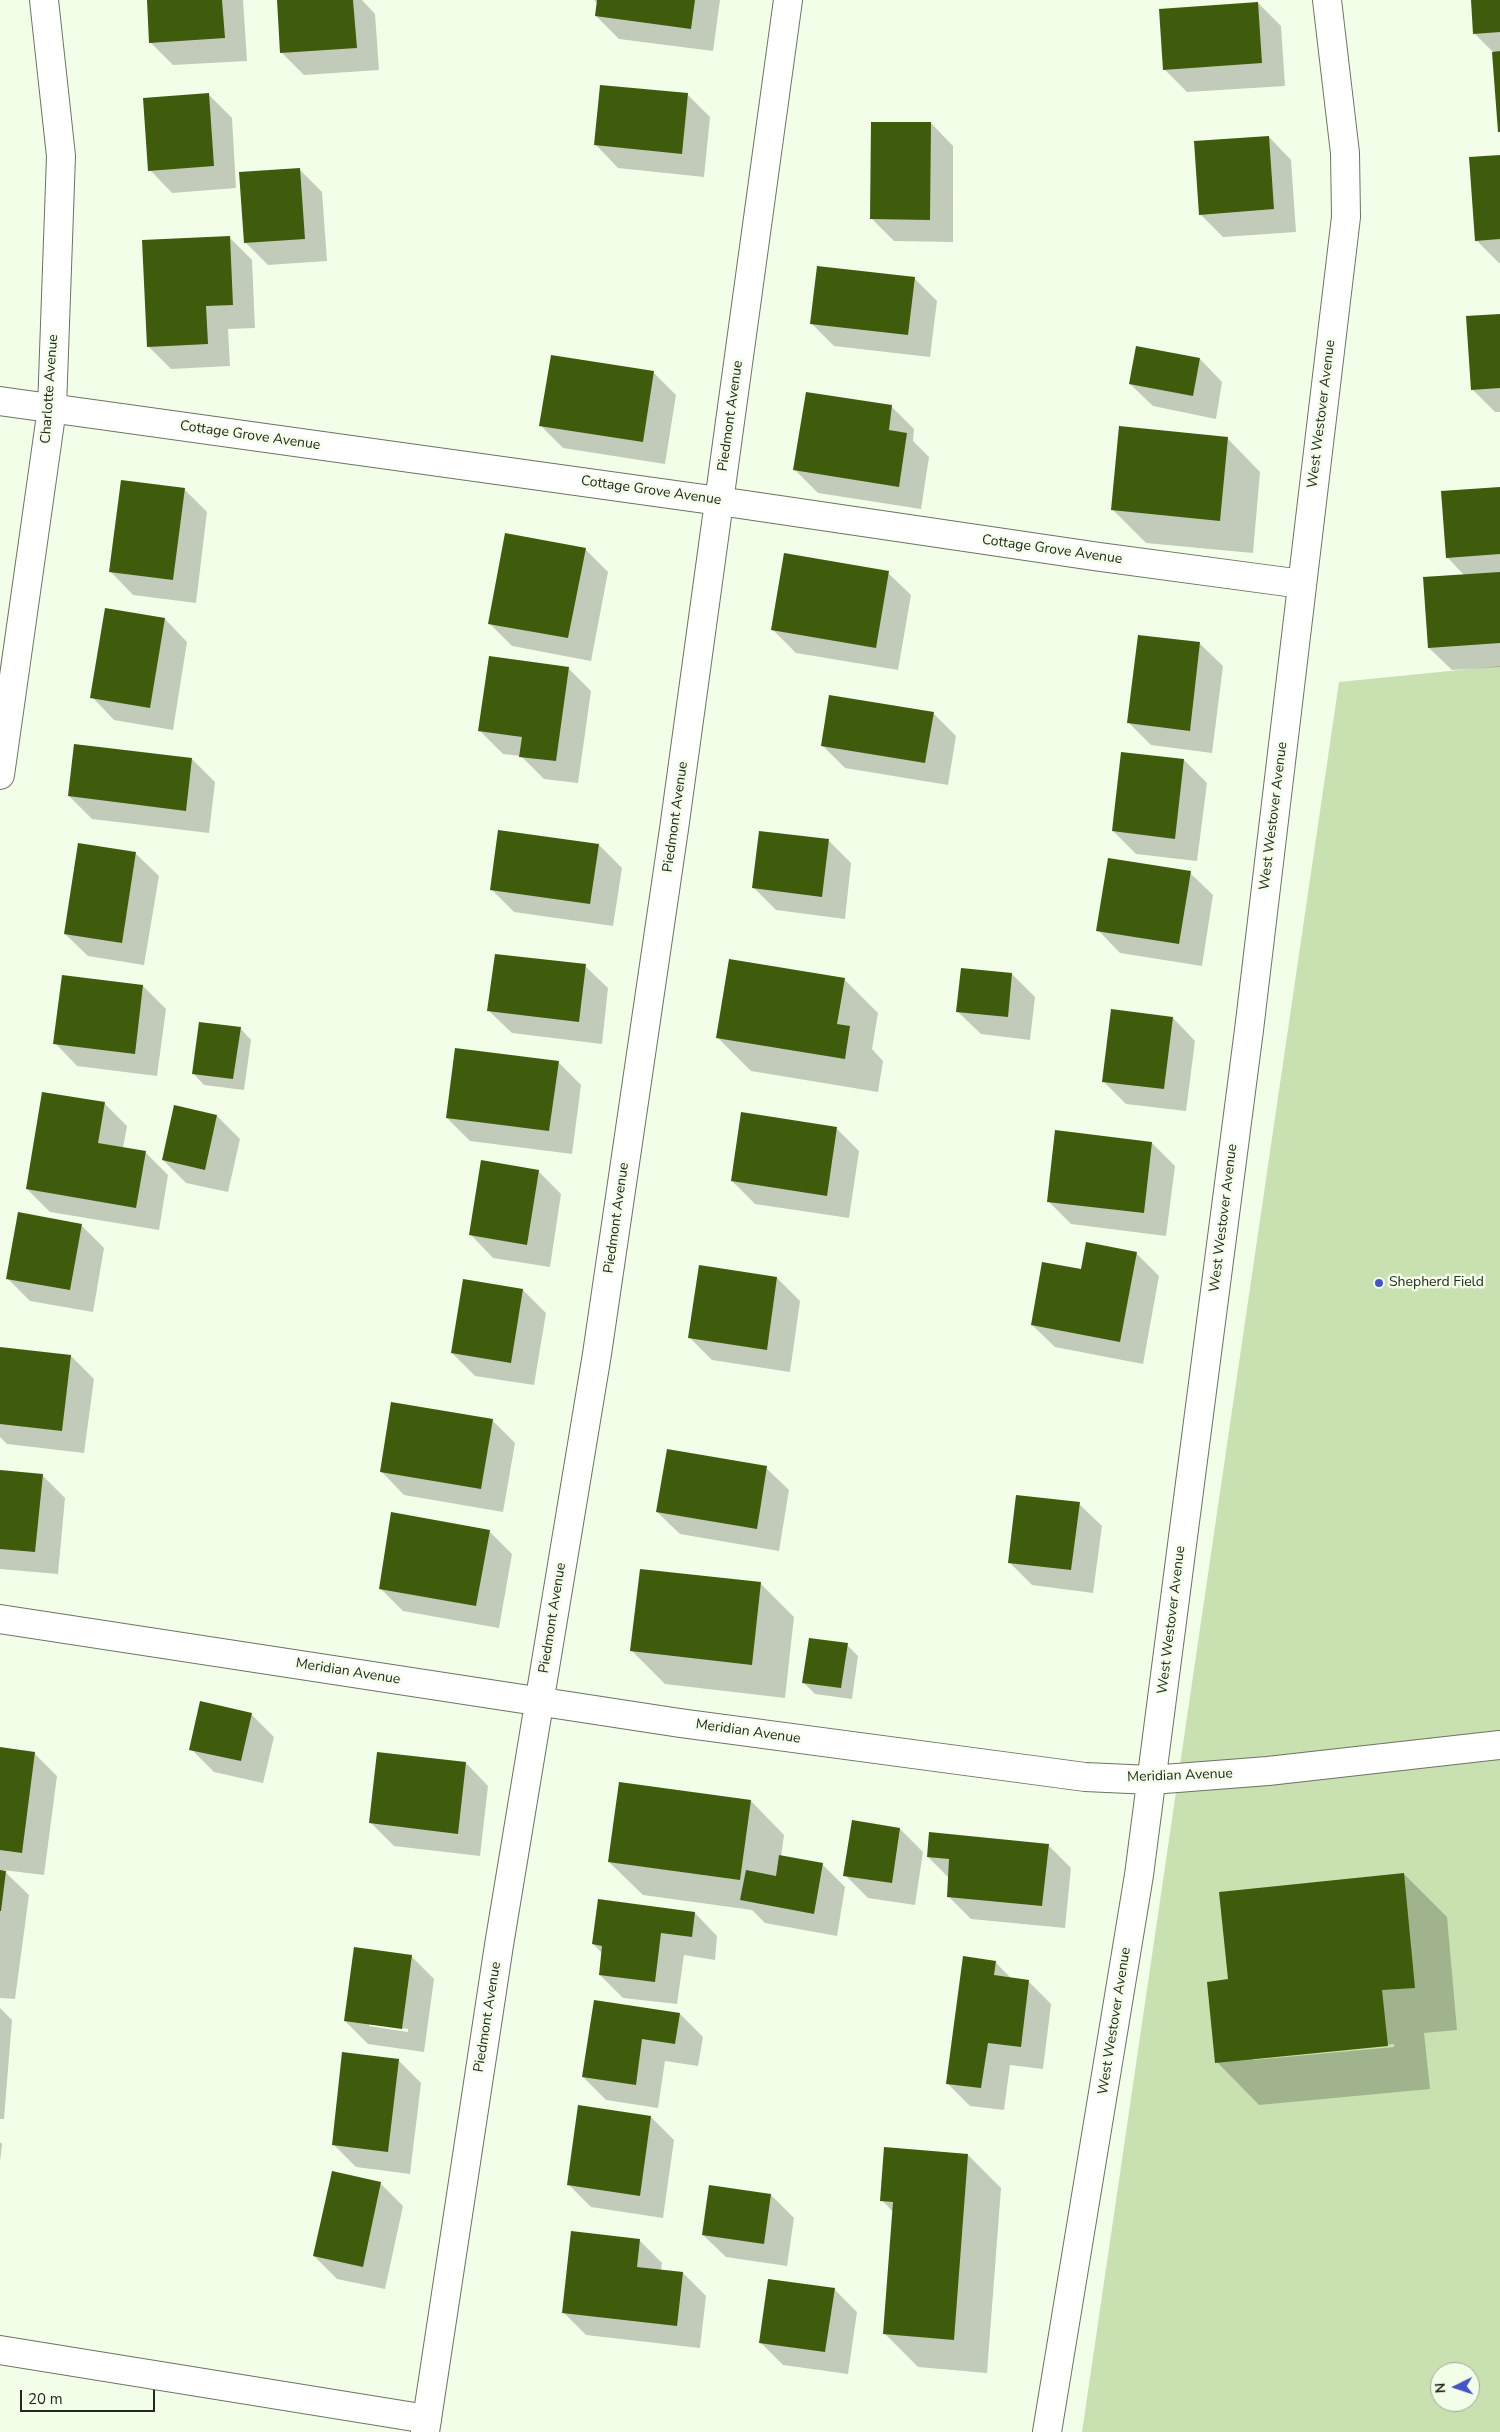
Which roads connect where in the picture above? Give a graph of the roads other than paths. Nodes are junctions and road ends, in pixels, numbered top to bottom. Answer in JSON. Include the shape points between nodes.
{"nodes":[{"id":1,"x":44,"y":0,"type":"edge"},
{"id":2,"x":788,"y":0,"type":"edge"},
{"id":3,"x":1327,"y":0,"type":"edge"},
{"id":4,"x":0,"y":401,"type":"edge"},
{"id":5,"x":52,"y":408,"type":"junction"},
{"id":6,"x":719,"y":501,"type":"junction"},
{"id":7,"x":1302,"y":584,"type":"junction"},
{"id":8,"x":0,"y":775,"type":"edge"},
{"id":9,"x":0,"y":1620,"type":"edge"},
{"id":10,"x":540,"y":1702,"type":"junction"},
{"id":11,"x":1500,"y":1745,"type":"edge"},
{"id":12,"x":1151,"y":1780,"type":"junction"},
{"id":13,"x":0,"y":2350,"type":"edge"},
{"id":14,"x":426,"y":2426,"type":"edge"},
{"id":15,"x":1047,"y":2432,"type":"edge"}],
"edges":[{"from":1,"to":5,"type":"street","name":"Charlotte Avenue","via":[[61,156]]},
{"from":2,"to":6,"type":"street","name":"Piedmont Avenue"},
{"from":3,"to":7,"type":"street","name":"West Westover Avenue","via":[[1345,153],[1346,217]]},
{"from":4,"to":5,"type":"street","name":"Cottage Grove Avenue"},
{"from":5,"to":6,"type":"street","name":"Cottage Grove Avenue"},
{"from":5,"to":8,"type":"street","name":"Charlotte Avenue"},
{"from":6,"to":7,"type":"street","name":"Cottage Grove Avenue"},
{"from":6,"to":10,"type":"street","name":"Piedmont Avenue","via":[[597,1354]]},
{"from":7,"to":12,"type":"street","name":"West Westover Avenue","via":[[1249,1030]]},
{"from":9,"to":10,"type":"street","name":"Meridian Avenue"},
{"from":10,"to":12,"type":"street","name":"Meridian Avenue","via":[[1075,1776]]},
{"from":10,"to":14,"type":"street","name":"Piedmont Avenue","via":[[499,1946]]},
{"from":11,"to":12,"type":"street","name":"Meridian Avenue","via":[[1268,1771]]},
{"from":12,"to":15,"type":"street","name":"West Westover Avenue","via":[[1139,1875]]},
{"from":13,"to":14,"type":"street"}]}
